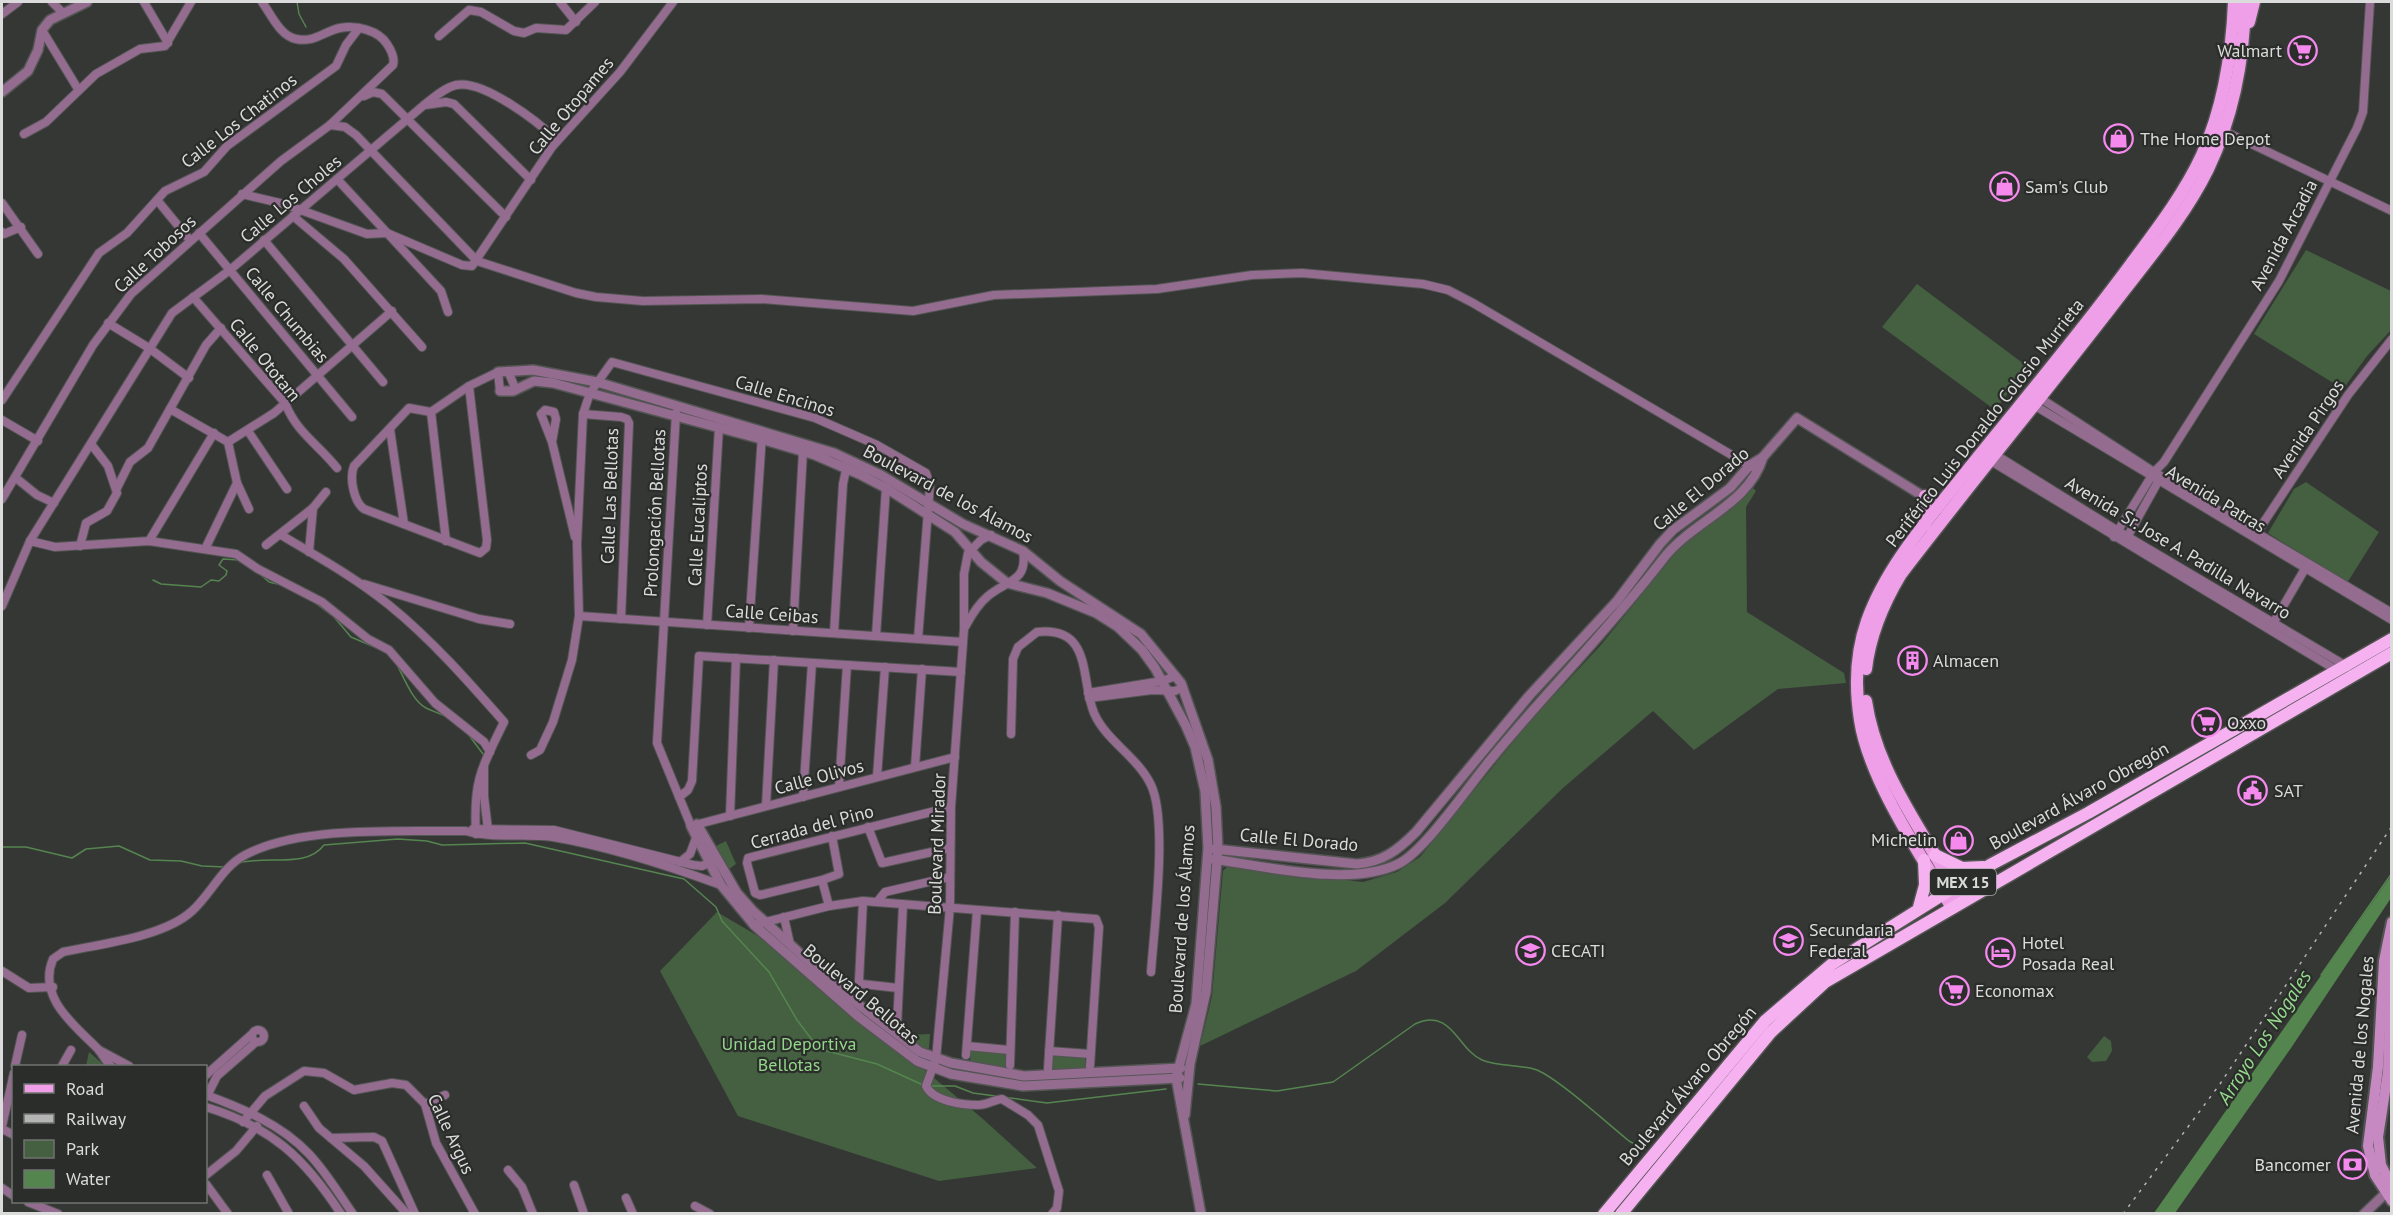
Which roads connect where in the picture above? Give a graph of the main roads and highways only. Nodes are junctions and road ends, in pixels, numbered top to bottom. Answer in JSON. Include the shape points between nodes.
{"nodes":[{"id":1,"x":2237,"y":2,"type":"edge"},
{"id":2,"x":2254,"y":2,"type":"edge"},
{"id":3,"x":2244,"y":38,"type":"junction"},
{"id":4,"x":2218,"y":128,"type":"junction"},
{"id":5,"x":1925,"y":496,"type":"road end"},
{"id":6,"x":1944,"y":509,"type":"junction"},
{"id":7,"x":1925,"y":526,"type":"junction"},
{"id":8,"x":2391,"y":639,"type":"edge"},
{"id":9,"x":2391,"y":653,"type":"edge"},
{"id":10,"x":2346,"y":672,"type":"junction"},
{"id":11,"x":2275,"y":721,"type":"junction"},
{"id":12,"x":2243,"y":724,"type":"junction"},
{"id":13,"x":2219,"y":753,"type":"junction"},
{"id":14,"x":1930,"y":857,"type":"junction"},
{"id":15,"x":1990,"y":865,"type":"junction"},
{"id":16,"x":1949,"y":890,"type":"junction"},
{"id":17,"x":1956,"y":904,"type":"junction"},
{"id":18,"x":1919,"y":907,"type":"junction"},
{"id":19,"x":2391,"y":922,"type":"edge"},
{"id":20,"x":2391,"y":960,"type":"edge"},
{"id":21,"x":2390,"y":1192,"type":"edge"},
{"id":22,"x":1604,"y":1214,"type":"edge"},
{"id":23,"x":1621,"y":1214,"type":"edge"}],
"edges":[{"from":1,"to":3,"type":"main road","name":"Periférico Luis Donaldo Colosio Murrieta"},
{"from":1,"to":4,"type":"main road","name":"Periférico Luis Donaldo Colosio Murrieta"},
{"from":2,"to":3,"type":"main road"},
{"from":3,"to":4,"type":"main road","name":"Periférico Luis Donaldo Colosio Murrieta","via":[[2238,76]]},
{"from":4,"to":6,"type":"main road","name":"Periférico Luis Donaldo Colosio Murrieta","via":[[2207,171],[2166,236]]},
{"from":5,"to":7,"type":"main road"},
{"from":6,"to":7,"type":"main road","name":"Periférico Luis Donaldo Colosio Murrieta"},
{"from":6,"to":14,"type":"main road","name":"Periférico Luis Donaldo Colosio Murrieta","via":[[1887,597],[1871,638],[1865,675],[1865,699],[1875,744]]},
{"from":7,"to":14,"type":"main road","name":"Periférico Luis Donaldo Colosio Murrieta","via":[[1893,569],[1867,621],[1859,650],[1857,691],[1860,722],[1887,794]]},
{"from":8,"to":10,"type":"highway","name":"Boulevard Álvaro Obregón","number":"MEX 15"},
{"from":9,"to":10,"type":"highway","name":"Boulevard Álvaro Obregón","number":"MEX 15"},
{"from":10,"to":11,"type":"highway","name":"Boulevard Álvaro Obregón","number":"MEX 15"},
{"from":10,"to":12,"type":"highway","name":"Boulevard Álvaro Obregón","number":"MEX 15"},
{"from":11,"to":12,"type":"highway"},
{"from":11,"to":13,"type":"highway","name":"Boulevard Álvaro Obregón","number":"MEX 15"},
{"from":12,"to":13,"type":"highway"},
{"from":12,"to":15,"type":"highway","name":"Boulevard Álvaro Obregón","number":"MEX 15"},
{"from":13,"to":17,"type":"highway","name":"Boulevard Álvaro Obregón","number":"MEX 15"},
{"from":14,"to":15,"type":"highway","via":[[1962,868]]},
{"from":14,"to":16,"type":"main road","name":"Periférico Luis Donaldo Colosio Murrieta"},
{"from":14,"to":18,"type":"highway"},
{"from":15,"to":16,"type":"highway","name":"Boulevard Álvaro Obregón","number":"MEX 15"},
{"from":16,"to":17,"type":"main road","name":"Periférico Luis Donaldo Colosio Murrieta"},
{"from":16,"to":18,"type":"highway","name":"Boulevard Álvaro Obregón","number":"MEX 15"},
{"from":17,"to":23,"type":"highway","name":"Boulevard Álvaro Obregón","number":"MEX 15","via":[[1842,970],[1803,999],[1771,1032]]},
{"from":18,"to":22,"type":"highway","name":"Boulevard Álvaro Obregón","number":"MEX 15","via":[[1832,964],[1784,1002]]},
{"from":19,"to":21,"type":"main road","name":"Avenida de los Nogales","via":[[2368,1146],[2374,1175]]},
{"from":20,"to":21,"type":"main road","name":"Avenida de los Nogales","via":[[2388,1072],[2378,1137],[2381,1165]]}]}
